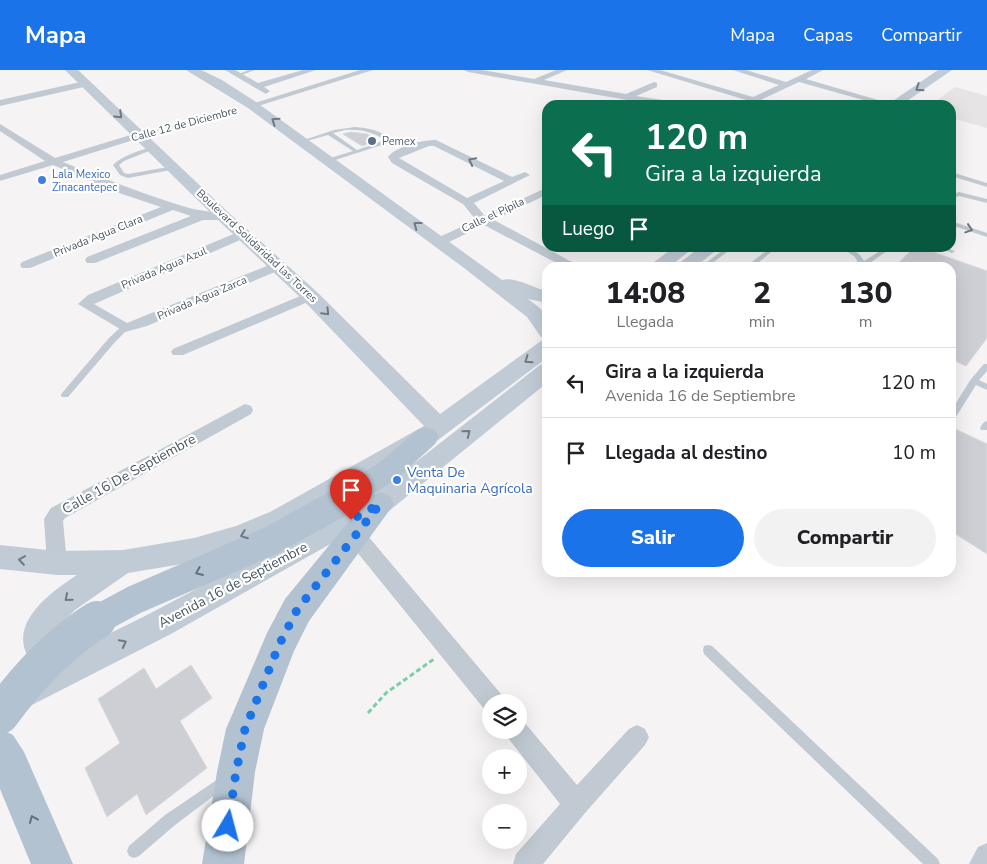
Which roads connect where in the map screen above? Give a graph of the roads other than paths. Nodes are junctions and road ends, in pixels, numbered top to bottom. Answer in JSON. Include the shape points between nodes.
{"nodes":[{"id":1,"x":192,"y":70,"type":"edge"},
{"id":2,"x":229,"y":70,"type":"edge"},
{"id":3,"x":253,"y":70,"type":"edge"},
{"id":4,"x":312,"y":70,"type":"edge"},
{"id":5,"x":369,"y":70,"type":"edge"},
{"id":6,"x":468,"y":70,"type":"edge"},
{"id":7,"x":563,"y":70,"type":"edge"},
{"id":8,"x":652,"y":70,"type":"edge"},
{"id":9,"x":737,"y":70,"type":"edge"},
{"id":10,"x":813,"y":71,"type":"edge"},
{"id":11,"x":951,"y":72,"type":"edge"},
{"id":12,"x":238,"y":75,"type":"junction"},
{"id":13,"x":80,"y":78,"type":"edge"},
{"id":14,"x":799,"y":80,"type":"junction"},
{"id":15,"x":640,"y":81,"type":"dead end"},
{"id":16,"x":533,"y":82,"type":"junction"},
{"id":17,"x":788,"y":85,"type":"junction"},
{"id":18,"x":256,"y":86,"type":"junction"},
{"id":19,"x":278,"y":97,"type":"junction"},
{"id":20,"x":626,"y":97,"type":"junction"},
{"id":21,"x":645,"y":100,"type":"edge"},
{"id":22,"x":754,"y":100,"type":"joint"},
{"id":23,"x":873,"y":100,"type":"edge"},
{"id":24,"x":901,"y":100,"type":"edge"},
{"id":25,"x":917,"y":100,"type":"edge"},
{"id":26,"x":0,"y":103,"type":"edge"},
{"id":27,"x":252,"y":105,"type":"junction"},
{"id":28,"x":0,"y":127,"type":"edge"},
{"id":29,"x":329,"y":134,"type":"junction"},
{"id":30,"x":140,"y":135,"type":"junction"},
{"id":31,"x":303,"y":141,"type":"junction"},
{"id":32,"x":152,"y":148,"type":"junction"},
{"id":33,"x":356,"y":151,"type":"junction"},
{"id":34,"x":329,"y":160,"type":"junction"},
{"id":35,"x":54,"y":162,"type":"junction"},
{"id":36,"x":174,"y":168,"type":"junction"},
{"id":37,"x":25,"y":170,"type":"junction"},
{"id":38,"x":0,"y":172,"type":"edge"},
{"id":39,"x":526,"y":175,"type":"dead end"},
{"id":40,"x":956,"y":176,"type":"edge"},
{"id":41,"x":0,"y":178,"type":"edge"},
{"id":42,"x":512,"y":182,"type":"junction"},
{"id":43,"x":987,"y":185,"type":"edge"},
{"id":44,"x":542,"y":193,"type":"edge"},
{"id":45,"x":956,"y":195,"type":"edge"},
{"id":46,"x":987,"y":201,"type":"edge"},
{"id":47,"x":467,"y":202,"type":"junction"},
{"id":48,"x":171,"y":207,"type":"junction"},
{"id":49,"x":202,"y":216,"type":"junction"},
{"id":50,"x":224,"y":217,"type":"junction"},
{"id":51,"x":482,"y":220,"type":"junction"},
{"id":52,"x":956,"y":225,"type":"edge"},
{"id":53,"x":243,"y":234,"type":"junction"},
{"id":54,"x":987,"y":235,"type":"edge"},
{"id":55,"x":438,"y":242,"type":"junction"},
{"id":56,"x":542,"y":250,"type":"edge"},
{"id":57,"x":545,"y":252,"type":"edge"},
{"id":58,"x":678,"y":252,"type":"edge"},
{"id":59,"x":768,"y":252,"type":"edge"},
{"id":60,"x":851,"y":252,"type":"edge"},
{"id":61,"x":882,"y":252,"type":"edge"},
{"id":62,"x":709,"y":255,"type":"edge"},
{"id":63,"x":91,"y":260,"type":"dead end"},
{"id":64,"x":565,"y":262,"type":"edge"},
{"id":65,"x":664,"y":262,"type":"edge"},
{"id":66,"x":694,"y":262,"type":"edge"},
{"id":67,"x":755,"y":262,"type":"edge"},
{"id":68,"x":859,"y":262,"type":"edge"},
{"id":69,"x":866,"y":262,"type":"edge"},
{"id":70,"x":470,"y":264,"type":"junction"},
{"id":71,"x":26,"y":265,"type":"dead end"},
{"id":72,"x":278,"y":266,"type":"junction"},
{"id":73,"x":542,"y":295,"type":"edge"},
{"id":74,"x":310,"y":296,"type":"junction"},
{"id":75,"x":542,"y":324,"type":"edge"},
{"id":76,"x":125,"y":328,"type":"junction"},
{"id":77,"x":542,"y":350,"type":"edge"},
{"id":78,"x":178,"y":352,"type":"dead end"},
{"id":79,"x":987,"y":366,"type":"edge"},
{"id":80,"x":542,"y":375,"type":"edge"},
{"id":81,"x":974,"y":381,"type":"junction"},
{"id":82,"x":987,"y":387,"type":"edge"},
{"id":83,"x":65,"y":394,"type":"dead end"},
{"id":84,"x":245,"y":410,"type":"dead end"},
{"id":85,"x":956,"y":410,"type":"edge"},
{"id":86,"x":432,"y":432,"type":"junction"},
{"id":87,"x":380,"y":504,"type":"junction"},
{"id":88,"x":355,"y":535,"type":"junction"},
{"id":89,"x":0,"y":557,"type":"edge"},
{"id":90,"x":123,"y":562,"type":"junction"},
{"id":91,"x":57,"y":563,"type":"junction"},
{"id":92,"x":708,"y":650,"type":"dead end"},
{"id":93,"x":80,"y":666,"type":"junction"},
{"id":94,"x":486,"y":694,"type":"edge"},
{"id":95,"x":0,"y":704,"type":"edge"},
{"id":96,"x":0,"y":715,"type":"edge"},
{"id":97,"x":637,"y":737,"type":"dead end"},
{"id":98,"x":523,"y":739,"type":"edge"},
{"id":99,"x":3,"y":758,"type":"edge"},
{"id":100,"x":236,"y":772,"type":"junction"},
{"id":101,"x":576,"y":804,"type":"junction"},
{"id":102,"x":134,"y":851,"type":"dead end"},
{"id":103,"x":987,"y":856,"type":"edge"},
{"id":104,"x":52,"y":864,"type":"edge"},
{"id":105,"x":223,"y":864,"type":"edge"},
{"id":106,"x":526,"y":864,"type":"edge"},
{"id":107,"x":933,"y":864,"type":"edge"},
{"id":108,"x":982,"y":864,"type":"edge"}],
"edges":[{"from":1,"to":27,"type":"main road"},
{"from":2,"to":12,"type":"street"},
{"from":3,"to":12,"type":"lane"},
{"from":4,"to":18,"type":"street"},
{"from":5,"to":19,"type":"street","name":"Calle 12 de Diciembre"},
{"from":6,"to":16,"type":"street"},
{"from":7,"to":16,"type":"street"},
{"from":8,"to":22,"type":"street"},
{"from":9,"to":17,"type":"street"},
{"from":10,"to":14,"type":"street"},
{"from":11,"to":24,"type":"main road","one_way":true},
{"from":11,"to":25,"type":"main road"},
{"from":12,"to":18,"type":"street"},
{"from":13,"to":26,"type":"street"},
{"from":13,"to":30,"type":"main road","name":"Boulevard Solidaridad las Torres","one_way":true},
{"from":14,"to":17,"type":"street"},
{"from":14,"to":23,"type":"street"},
{"from":15,"to":20,"type":"street","via":[[654,85]]},
{"from":16,"to":20,"type":"street"},
{"from":17,"to":22,"type":"street"},
{"from":18,"to":19,"type":"street"},
{"from":19,"to":27,"type":"street","name":"Calle 12 de Diciembre"},
{"from":20,"to":21,"type":"street"},
{"from":31,"to":27,"type":"main road","one_way":true},
{"from":28,"to":35,"type":"street"},
{"from":29,"to":31,"type":"lane"},
{"from":29,"to":33,"type":"lane"},
{"from":29,"to":33,"type":"lane","via":[[360,127],[387,138],[386,142]]},
{"from":30,"to":32,"type":"main road","name":"Boulevard Solidaridad las Torres"},
{"from":30,"to":35,"type":"street","name":"Calle 12 de Diciembre"},
{"from":31,"to":34,"type":"main road"},
{"from":32,"to":36,"type":"main road","name":"Boulevard Solidaridad las Torres"},
{"from":32,"to":36,"type":"lane","via":[[116,165],[122,174],[128,176]]},
{"from":33,"to":34,"type":"lane"},
{"from":55,"to":34,"type":"main road","one_way":true},
{"from":35,"to":37,"type":"street","name":"Calle 12 de Diciembre"},
{"from":35,"to":48,"type":"street"},
{"from":36,"to":50,"type":"main road","name":"Boulevard Solidaridad las Torres"},
{"from":37,"to":38,"type":"street"},
{"from":37,"to":41,"type":"street","name":"Calle 12 de Diciembre"},
{"from":39,"to":42,"type":"street"},
{"from":40,"to":43,"type":"lane"},
{"from":42,"to":47,"type":"street"},
{"from":42,"to":47,"type":"street","one_way":true,"via":[[432,142],[394,156],[396,161]]},
{"from":44,"to":51,"type":"street","name":"Calle el Pípila"},
{"from":45,"to":46,"type":"lane"},
{"from":47,"to":51,"type":"street"},
{"from":48,"to":49,"type":"street"},
{"from":48,"to":71,"type":"street","name":"Privada Agua Clara"},
{"from":49,"to":50,"type":"street"},
{"from":49,"to":63,"type":"street"},
{"from":50,"to":53,"type":"main road","name":"Boulevard Solidaridad las Torres"},
{"from":51,"to":55,"type":"street","name":"Calle el Pípila"},
{"from":51,"to":56,"type":"street"},
{"from":52,"to":54,"type":"lane","one_way":true},
{"from":53,"to":72,"type":"main road","name":"Boulevard Solidaridad las Torres"},
{"from":53,"to":76,"type":"street","name":"Privada Agua Azul","via":[[86,303]]},
{"from":55,"to":70,"type":"main road"},
{"from":57,"to":64,"type":"street"},
{"from":58,"to":65,"type":"main road"},
{"from":59,"to":67,"type":"lane"},
{"from":60,"to":68,"type":"lane","via":[[858,256]]},
{"from":61,"to":69,"type":"lane"},
{"from":62,"to":66,"type":"main road"},
{"from":70,"to":73,"type":"main road","via":[[518,289]]},
{"from":70,"to":75,"type":"main road","via":[[534,314]]},
{"from":72,"to":74,"type":"main road","name":"Boulevard Solidaridad las Torres"},
{"from":72,"to":76,"type":"street","name":"Privada Agua Zarca","via":[[142,324]]},
{"from":74,"to":78,"type":"street"},
{"from":74,"to":86,"type":"main road","name":"Boulevard Solidaridad las Torres","one_way":true},
{"from":76,"to":83,"type":"lane"},
{"from":77,"to":86,"type":"main road","one_way":true},
{"from":79,"to":81,"type":"lane"},
{"from":87,"to":80,"type":"main road","name":"Avenida 16 de Septiembre","one_way":true},
{"from":81,"to":82,"type":"lane"},
{"from":81,"to":85,"type":"lane"},
{"from":84,"to":91,"type":"street","name":"Calle 16 De Septiembre","via":[[58,513],[53,519]]},
{"from":86,"to":90,"type":"main road","one_way":true,"via":[[279,520],[241,536],[194,550]]},
{"from":86,"to":96,"type":"main road","one_way":true,"bridge":true,"via":[[390,469],[337,504],[261,546],[132,600],[82,629],[36,668]]},
{"from":87,"to":88,"type":"main road"},
{"from":93,"to":87,"type":"main road","name":"Avenida 16 de Septiembre","one_way":true},
{"from":88,"to":94,"type":"street"},
{"from":88,"to":100,"type":"main road","via":[[297,610],[279,645],[245,729]]},
{"from":91,"to":89,"type":"main road","one_way":true},
{"from":90,"to":91,"type":"main road"},
{"from":90,"to":93,"type":"main road","one_way":true,"via":[[68,596],[41,628],[37,640],[40,651],[61,663]]},
{"from":92,"to":107,"type":"lane"},
{"from":93,"to":95,"type":"main road","name":"Avenida 16 de Septiembre"},
{"from":97,"to":101,"type":"street"},
{"from":98,"to":101,"type":"street"},
{"from":104,"to":99,"type":"main road","one_way":true},
{"from":100,"to":102,"type":"lane"},
{"from":100,"to":105,"type":"main road"},
{"from":101,"to":106,"type":"street"},
{"from":103,"to":108,"type":"street"}]}
